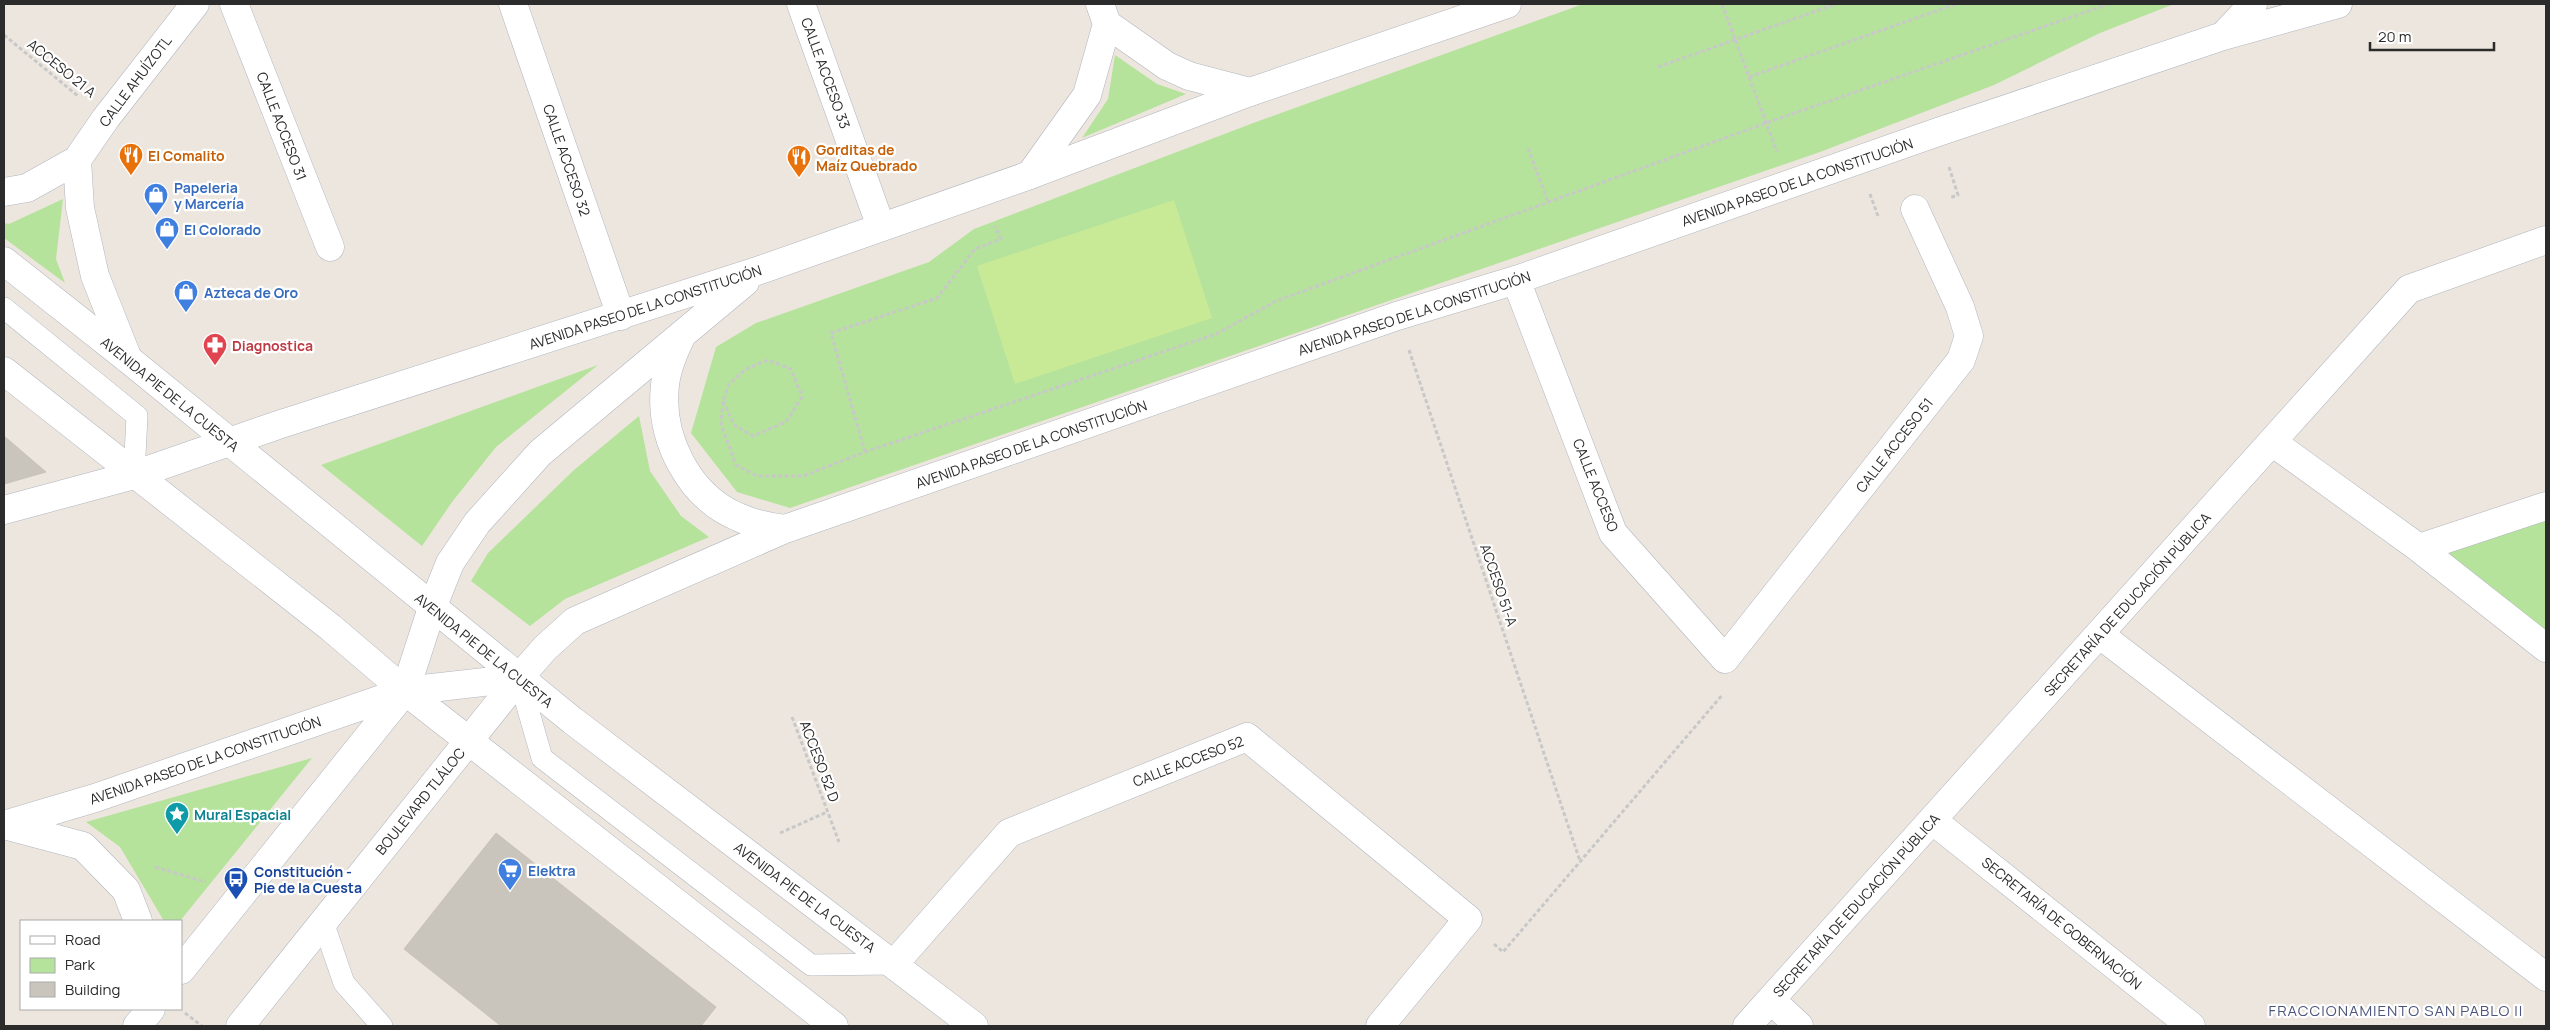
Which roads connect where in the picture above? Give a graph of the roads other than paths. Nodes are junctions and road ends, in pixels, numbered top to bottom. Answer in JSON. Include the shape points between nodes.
{"nodes":[{"id":1,"x":195,"y":4,"type":"edge"},
{"id":2,"x":234,"y":4,"type":"edge"},
{"id":3,"x":512,"y":4,"type":"edge"},
{"id":4,"x":801,"y":4,"type":"edge"},
{"id":5,"x":1506,"y":4,"type":"edge"},
{"id":6,"x":2253,"y":4,"type":"edge"},
{"id":7,"x":2338,"y":4,"type":"edge"},
{"id":8,"x":1103,"y":14,"type":"edge"},
{"id":9,"x":2223,"y":36,"type":"junction"},
{"id":10,"x":1250,"y":92,"type":"junction"},
{"id":11,"x":77,"y":160,"type":"junction"},
{"id":12,"x":1030,"y":175,"type":"junction"},
{"id":13,"x":4,"y":192,"type":"edge"},
{"id":14,"x":1915,"y":208,"type":"dead end"},
{"id":15,"x":881,"y":227,"type":"junction"},
{"id":16,"x":2546,"y":240,"type":"edge"},
{"id":17,"x":330,"y":247,"type":"dead end"},
{"id":18,"x":4,"y":262,"type":"edge"},
{"id":19,"x":760,"y":270,"type":"junction"},
{"id":20,"x":1516,"y":280,"type":"junction"},
{"id":21,"x":4,"y":308,"type":"edge"},
{"id":22,"x":621,"y":316,"type":"junction"},
{"id":23,"x":683,"y":331,"type":"junction"},
{"id":24,"x":128,"y":359,"type":"junction"},
{"id":25,"x":4,"y":371,"type":"edge"},
{"id":26,"x":228,"y":442,"type":"junction"},
{"id":27,"x":2272,"y":442,"type":"junction"},
{"id":28,"x":134,"y":475,"type":"junction"},
{"id":29,"x":2546,"y":506,"type":"edge"},
{"id":30,"x":4,"y":510,"type":"edge"},
{"id":31,"x":785,"y":529,"type":"junction"},
{"id":32,"x":2419,"y":548,"type":"junction"},
{"id":33,"x":432,"y":608,"type":"junction"},
{"id":34,"x":2100,"y":634,"type":"junction"},
{"id":35,"x":2546,"y":648,"type":"edge"},
{"id":36,"x":1725,"y":659,"type":"joint"},
{"id":37,"x":519,"y":678,"type":"junction"},
{"id":38,"x":405,"y":691,"type":"junction"},
{"id":39,"x":469,"y":740,"type":"junction"},
{"id":40,"x":1932,"y":820,"type":"junction"},
{"id":41,"x":4,"y":825,"type":"edge"},
{"id":42,"x":138,"y":920,"type":"edge"},
{"id":43,"x":323,"y":922,"type":"junction"},
{"id":44,"x":894,"y":964,"type":"junction"},
{"id":45,"x":182,"y":969,"type":"edge"},
{"id":46,"x":2546,"y":976,"type":"edge"},
{"id":47,"x":1771,"y":1000,"type":"junction"},
{"id":48,"x":150,"y":1010,"type":"edge"},
{"id":49,"x":137,"y":1026,"type":"edge"},
{"id":50,"x":240,"y":1026,"type":"edge"},
{"id":51,"x":380,"y":1026,"type":"edge"},
{"id":52,"x":834,"y":1026,"type":"edge"},
{"id":53,"x":974,"y":1026,"type":"edge"},
{"id":54,"x":1380,"y":1026,"type":"edge"},
{"id":55,"x":1747,"y":1026,"type":"edge"},
{"id":56,"x":1799,"y":1026,"type":"edge"},
{"id":57,"x":2191,"y":1026,"type":"edge"}],
"edges":[{"from":1,"to":11,"type":"street","name":"CALLE AHUÍZOTL"},
{"from":2,"to":17,"type":"street","name":"CALLE ACCESO 31"},
{"from":3,"to":22,"type":"street","name":"CALLE ACCESO 32"},
{"from":4,"to":15,"type":"street","name":"CALLE ACCESO 33"},
{"from":5,"to":10,"type":"street","name":"AVENIDA PASEO DE LA CONSTITUCIÓN"},
{"from":6,"to":9,"type":"street"},
{"from":7,"to":9,"type":"street","name":"AVENIDA PASEO DE LA CONSTITUCIÓN"},
{"from":8,"to":10,"type":"street","via":[[1167,66],[1189,76]]},
{"from":8,"to":12,"type":"street","via":[[1087,95]]},
{"from":9,"to":20,"type":"street","name":"AVENIDA PASEO DE LA CONSTITUCIÓN"},
{"from":10,"to":12,"type":"street","name":"AVENIDA PASEO DE LA CONSTITUCIÓN"},
{"from":11,"to":13,"type":"street","name":"CALLE AHUÍZOTL","via":[[27,188]]},
{"from":11,"to":24,"type":"street","via":[[80,208],[94,276]]},
{"from":12,"to":15,"type":"street","name":"AVENIDA PASEO DE LA CONSTITUCIÓN"},
{"from":14,"to":36,"type":"street","name":"CALLE ACCESO 51","via":[[1960,307],[1969,336],[1961,360]]},
{"from":15,"to":19,"type":"street","name":"AVENIDA PASEO DE LA CONSTITUCIÓN"},
{"from":16,"to":27,"type":"street","name":"SECRETARÍA DE EDUCACIÓN PÚBLICA","via":[[2409,289]]},
{"from":18,"to":24,"type":"street","name":"AVENIDA PIE DE LA CUESTA"},
{"from":19,"to":22,"type":"street","name":"AVENIDA PASEO DE LA CONSTITUCIÓN"},
{"from":19,"to":23,"type":"street"},
{"from":20,"to":31,"type":"street","name":"AVENIDA PASEO DE LA CONSTITUCIÓN","via":[[1397,316]]},
{"from":20,"to":36,"type":"street","name":"CALLE ACCESO","via":[[1613,533]]},
{"from":21,"to":28,"type":"lane","via":[[137,416]]},
{"from":22,"to":26,"type":"street","name":"AVENIDA PASEO DE LA CONSTITUCIÓN"},
{"from":23,"to":31,"type":"street","via":[[665,385],[665,413],[671,441],[681,464],[714,503],[760,525]]},
{"from":23,"to":33,"type":"street","via":[[540,453],[476,523],[450,563]]},
{"from":24,"to":26,"type":"street","name":"AVENIDA PIE DE LA CUESTA"},
{"from":25,"to":28,"type":"street"},
{"from":26,"to":28,"type":"street","name":"AVENIDA PASEO DE LA CONSTITUCIÓN"},
{"from":26,"to":33,"type":"street","name":"AVENIDA PIE DE LA CUESTA"},
{"from":27,"to":32,"type":"street"},
{"from":27,"to":34,"type":"street","name":"SECRETARÍA DE EDUCACIÓN PÚBLICA"},
{"from":28,"to":30,"type":"street","name":"AVENIDA PASEO DE LA CONSTITUCIÓN"},
{"from":28,"to":38,"type":"street","via":[[330,628]]},
{"from":29,"to":32,"type":"street"},
{"from":31,"to":37,"type":"street","name":"AVENIDA PASEO DE LA CONSTITUCIÓN","via":[[575,621]]},
{"from":32,"to":35,"type":"street"},
{"from":33,"to":37,"type":"street","name":"AVENIDA PIE DE LA CUESTA"},
{"from":33,"to":38,"type":"street"},
{"from":34,"to":40,"type":"street","name":"SECRETARÍA DE EDUCACIÓN PÚBLICA"},
{"from":34,"to":46,"type":"street"},
{"from":37,"to":38,"type":"street","name":"AVENIDA PASEO DE LA CONSTITUCIÓN"},
{"from":37,"to":39,"type":"street","name":"BOULEVARD TLÁLOC"},
{"from":37,"to":44,"type":"street","name":"AVENIDA PIE DE LA CUESTA"},
{"from":37,"to":44,"type":"lane","via":[[542,758],[803,959],[811,965]]},
{"from":38,"to":39,"type":"street"},
{"from":38,"to":41,"type":"street","name":"AVENIDA PASEO DE LA CONSTITUCIÓN","via":[[95,798]]},
{"from":38,"to":45,"type":"street"},
{"from":39,"to":43,"type":"street","name":"BOULEVARD TLÁLOC"},
{"from":39,"to":52,"type":"street"},
{"from":40,"to":47,"type":"street","name":"SECRETARÍA DE EDUCACIÓN PÚBLICA"},
{"from":40,"to":57,"type":"street","name":"SECRETARÍA DE GOBERNACIÓN"},
{"from":41,"to":42,"type":"street","via":[[84,846],[126,890]]},
{"from":43,"to":50,"type":"street","name":"BOULEVARD TLÁLOC"},
{"from":43,"to":51,"type":"lane","via":[[344,983]]},
{"from":44,"to":53,"type":"street","name":"AVENIDA PIE DE LA CUESTA"},
{"from":44,"to":54,"type":"street","name":"CALLE ACCESO 52","via":[[1009,833],[1247,736],[1468,919]]},
{"from":47,"to":55,"type":"street","name":"SECRETARÍA DE EDUCACIÓN PÚBLICA"},
{"from":47,"to":56,"type":"street"},
{"from":48,"to":49,"type":"street"}]}
